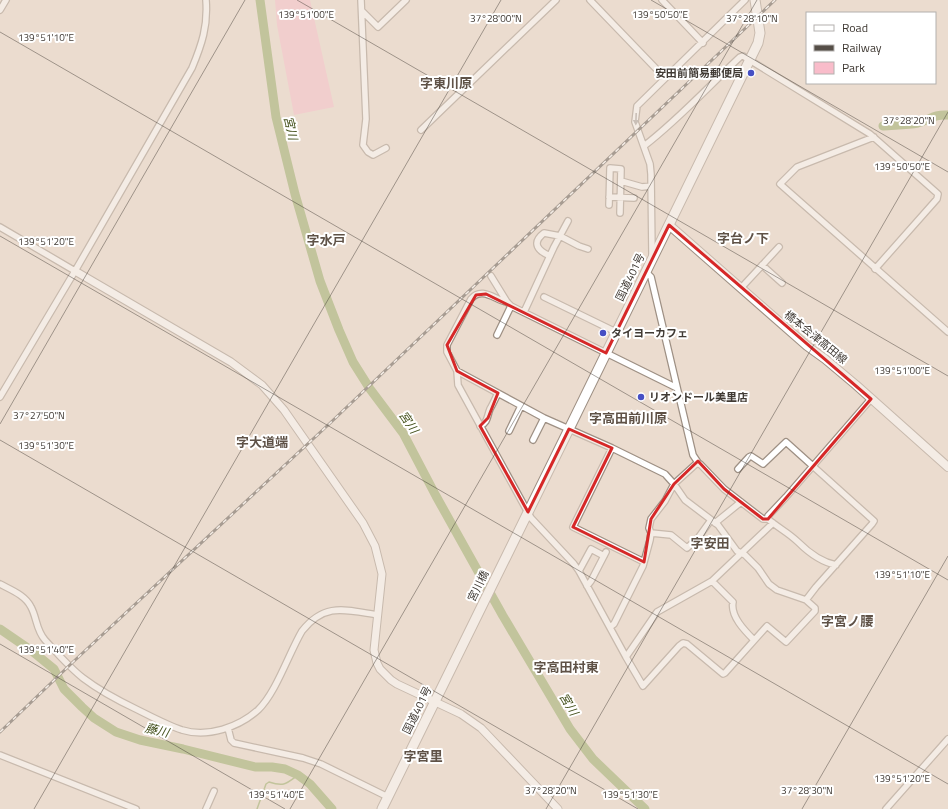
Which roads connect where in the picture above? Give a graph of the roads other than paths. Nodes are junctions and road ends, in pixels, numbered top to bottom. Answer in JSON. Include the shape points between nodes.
{"nodes":[{"id":1,"x":6,"y":0,"type":"edge"},
{"id":2,"x":206,"y":0,"type":"edge"},
{"id":3,"x":406,"y":0,"type":"edge"},
{"id":4,"x":556,"y":0,"type":"edge"},
{"id":5,"x":590,"y":0,"type":"edge"},
{"id":6,"x":662,"y":0,"type":"edge"},
{"id":7,"x":745,"y":0,"type":"edge"},
{"id":8,"x":755,"y":0,"type":"edge"},
{"id":9,"x":362,"y":1,"type":"edge"},
{"id":10,"x":0,"y":10,"type":"edge"},
{"id":11,"x":362,"y":11,"type":"junction"},
{"id":12,"x":703,"y":42,"type":"junction"},
{"id":13,"x":749,"y":60,"type":"junction"},
{"id":14,"x":666,"y":78,"type":"junction"},
{"id":15,"x":420,"y":130,"type":"dead end"},
{"id":16,"x":874,"y":137,"type":"junction"},
{"id":17,"x":644,"y":146,"type":"junction"},
{"id":18,"x":386,"y":148,"type":"dead end"},
{"id":19,"x":621,"y":181,"type":"junction"},
{"id":20,"x":651,"y":186,"type":"junction"},
{"id":21,"x":609,"y":197,"type":"junction"},
{"id":22,"x":620,"y":197,"type":"junction"},
{"id":23,"x":634,"y":198,"type":"dead end"},
{"id":24,"x":609,"y":205,"type":"dead end"},
{"id":25,"x":620,"y":213,"type":"dead end"},
{"id":26,"x":568,"y":220,"type":"dead end"},
{"id":27,"x":669,"y":225,"type":"junction"},
{"id":28,"x":0,"y":227,"type":"edge"},
{"id":29,"x":560,"y":236,"type":"junction"},
{"id":30,"x":779,"y":247,"type":"dead end"},
{"id":31,"x":588,"y":249,"type":"dead end"},
{"id":32,"x":550,"y":256,"type":"junction"},
{"id":33,"x":654,"y":257,"type":"junction"},
{"id":34,"x":762,"y":265,"type":"junction"},
{"id":35,"x":876,"y":269,"type":"junction"},
{"id":36,"x":75,"y":271,"type":"junction"},
{"id":37,"x":646,"y":272,"type":"junction"},
{"id":38,"x":491,"y":276,"type":"dead end"},
{"id":39,"x":782,"y":283,"type":"dead end"},
{"id":40,"x":741,"y":288,"type":"junction"},
{"id":41,"x":544,"y":298,"type":"dead end"},
{"id":42,"x":509,"y":304,"type":"junction"},
{"id":43,"x":524,"y":312,"type":"junction"},
{"id":44,"x":616,"y":332,"type":"junction"},
{"id":45,"x":948,"y":332,"type":"edge"},
{"id":46,"x":497,"y":335,"type":"dead end"},
{"id":47,"x":606,"y":353,"type":"junction"},
{"id":48,"x":457,"y":372,"type":"junction"},
{"id":49,"x":677,"y":388,"type":"junction"},
{"id":50,"x":498,"y":394,"type":"junction"},
{"id":51,"x":0,"y":397,"type":"edge"},
{"id":52,"x":870,"y":399,"type":"junction"},
{"id":53,"x":521,"y":406,"type":"junction"},
{"id":54,"x":544,"y":418,"type":"junction"},
{"id":55,"x":480,"y":426,"type":"junction"},
{"id":56,"x":569,"y":429,"type":"junction"},
{"id":57,"x":509,"y":431,"type":"dead end"},
{"id":58,"x":533,"y":440,"type":"dead end"},
{"id":59,"x":612,"y":448,"type":"junction"},
{"id":60,"x":699,"y":464,"type":"junction"},
{"id":61,"x":813,"y":466,"type":"junction"},
{"id":62,"x":948,"y":467,"type":"edge"},
{"id":63,"x":738,"y":468,"type":"dead end"},
{"id":64,"x":674,"y":484,"type":"junction"},
{"id":65,"x":741,"y":502,"type":"junction"},
{"id":66,"x":528,"y":512,"type":"junction"},
{"id":67,"x":768,"y":519,"type":"junction"},
{"id":68,"x":713,"y":521,"type":"junction"},
{"id":69,"x":772,"y":523,"type":"junction"},
{"id":70,"x":651,"y":533,"type":"junction"},
{"id":71,"x":740,"y":553,"type":"junction"},
{"id":72,"x":504,"y":560,"type":"joint"},
{"id":73,"x":644,"y":562,"type":"junction"},
{"id":74,"x":836,"y":565,"type":"junction"},
{"id":75,"x":580,"y":571,"type":"junction"},
{"id":76,"x":712,"y":580,"type":"junction"},
{"id":77,"x":0,"y":584,"type":"edge"},
{"id":78,"x":587,"y":586,"type":"junction"},
{"id":79,"x":806,"y":600,"type":"junction"},
{"id":80,"x":378,"y":615,"type":"junction"},
{"id":81,"x":473,"y":622,"type":"joint"},
{"id":82,"x":610,"y":627,"type":"junction"},
{"id":83,"x":754,"y":640,"type":"junction"},
{"id":84,"x":626,"y":657,"type":"junction"},
{"id":85,"x":434,"y":702,"type":"junction"},
{"id":86,"x":228,"y":728,"type":"junction"},
{"id":87,"x":948,"y":739,"type":"edge"},
{"id":88,"x":0,"y":755,"type":"edge"},
{"id":89,"x":214,"y":792,"type":"dead end"},
{"id":90,"x":388,"y":797,"type":"junction"},
{"id":91,"x":136,"y":809,"type":"edge"},
{"id":92,"x":206,"y":809,"type":"edge"},
{"id":93,"x":382,"y":809,"type":"edge"},
{"id":94,"x":558,"y":809,"type":"edge"},
{"id":95,"x":886,"y":809,"type":"edge"}],
"edges":[{"from":1,"to":10,"type":"street"},
{"from":2,"to":36,"type":"street","via":[[203,39],[192,68]]},
{"from":3,"to":11,"type":"street","via":[[378,28]]},
{"from":4,"to":15,"type":"street"},
{"from":5,"to":14,"type":"street"},
{"from":6,"to":12,"type":"street"},
{"from":7,"to":12,"type":"street"},
{"from":8,"to":13,"type":"highway","name":"国道401号","via":[[760,34]]},
{"from":9,"to":11,"type":"street"},
{"from":11,"to":18,"type":"street","via":[[366,119],[363,145],[373,155]]},
{"from":12,"to":14,"type":"street"},
{"from":13,"to":16,"type":"street"},
{"from":13,"to":17,"type":"street","via":[[740,57],[660,134]]},
{"from":13,"to":27,"type":"highway","name":"国道401号"},
{"from":14,"to":17,"type":"street","one_way":true,"via":[[638,106],[635,122]]},
{"from":16,"to":35,"type":"street","via":[[938,194]]},
{"from":16,"to":35,"type":"street","via":[[797,167],[780,184]]},
{"from":17,"to":20,"type":"street","via":[[650,164]]},
{"from":19,"to":20,"type":"street","via":[[642,187]]},
{"from":19,"to":21,"type":"street","via":[[621,170],[610,168]]},
{"from":19,"to":22,"type":"street"},
{"from":20,"to":33,"type":"street"},
{"from":21,"to":22,"type":"street"},
{"from":21,"to":24,"type":"street"},
{"from":22,"to":23,"type":"street"},
{"from":22,"to":25,"type":"street"},
{"from":26,"to":29,"type":"street"},
{"from":27,"to":33,"type":"highway","name":"国道401号"},
{"from":27,"to":40,"type":"main road","name":"橋本会津高田線"},
{"from":28,"to":36,"type":"street"},
{"from":29,"to":31,"type":"street"},
{"from":29,"to":32,"type":"street"},
{"from":29,"to":32,"type":"street","via":[[544,233],[541,235],[537,249]]},
{"from":30,"to":34,"type":"street"},
{"from":32,"to":43,"type":"street"},
{"from":33,"to":37,"type":"highway","name":"国道401号"},
{"from":34,"to":39,"type":"street"},
{"from":34,"to":40,"type":"street"},
{"from":35,"to":45,"type":"street"},
{"from":36,"to":51,"type":"street"},
{"from":36,"to":80,"type":"street","via":[[231,362],[262,385],[284,410],[372,539],[382,574]]},
{"from":37,"to":44,"type":"highway","name":"国道401号"},
{"from":37,"to":49,"type":"street","via":[[651,277]]},
{"from":38,"to":42,"type":"street"},
{"from":40,"to":52,"type":"main road","name":"橋本会津高田線"},
{"from":41,"to":44,"type":"street"},
{"from":42,"to":43,"type":"street"},
{"from":42,"to":46,"type":"street"},
{"from":42,"to":48,"type":"street","via":[[486,294],[476,295],[471,299],[447,345],[447,352]]},
{"from":43,"to":47,"type":"street"},
{"from":44,"to":47,"type":"highway","name":"国道401号"},
{"from":47,"to":49,"type":"street"},
{"from":47,"to":56,"type":"highway","name":"国道401号"},
{"from":48,"to":50,"type":"street"},
{"from":48,"to":55,"type":"street","via":[[458,385]]},
{"from":49,"to":60,"type":"street","via":[[693,455]]},
{"from":50,"to":53,"type":"street"},
{"from":50,"to":55,"type":"street","via":[[488,418]]},
{"from":52,"to":61,"type":"street"},
{"from":52,"to":62,"type":"main road","name":"橋本会津高田線"},
{"from":53,"to":54,"type":"street"},
{"from":53,"to":57,"type":"street"},
{"from":54,"to":56,"type":"street"},
{"from":54,"to":58,"type":"street"},
{"from":55,"to":66,"type":"street"},
{"from":56,"to":59,"type":"street"},
{"from":56,"to":66,"type":"highway","name":"国道401号"},
{"from":59,"to":64,"type":"street","via":[[665,474]]},
{"from":59,"to":73,"type":"street","via":[[573,527]]},
{"from":60,"to":64,"type":"street"},
{"from":60,"to":65,"type":"street"},
{"from":61,"to":63,"type":"street","via":[[786,442],[763,464],[751,456]]},
{"from":61,"to":67,"type":"street"},
{"from":61,"to":74,"type":"street","via":[[874,520]]},
{"from":64,"to":68,"type":"street","via":[[685,500]]},
{"from":64,"to":70,"type":"street","via":[[651,519]]},
{"from":65,"to":67,"type":"street","via":[[763,519]]},
{"from":65,"to":68,"type":"street"},
{"from":66,"to":72,"type":"highway","name":"国道401号"},
{"from":66,"to":75,"type":"street"},
{"from":67,"to":69,"type":"street"},
{"from":68,"to":70,"type":"street","via":[[687,548],[671,535]]},
{"from":68,"to":71,"type":"street"},
{"from":69,"to":71,"type":"street"},
{"from":69,"to":74,"type":"street","via":[[810,553]]},
{"from":70,"to":73,"type":"street"},
{"from":71,"to":76,"type":"street"},
{"from":71,"to":79,"type":"street","via":[[752,561],[769,584],[777,590]]},
{"from":72,"to":81,"type":"highway","name":"宮川橋"},
{"from":73,"to":82,"type":"street","via":[[614,624]]},
{"from":74,"to":79,"type":"street"},
{"from":75,"to":78,"type":"street"},
{"from":75,"to":78,"type":"street","via":[[591,549],[605,554]]},
{"from":76,"to":83,"type":"street","via":[[733,602],[732,608],[740,624]]},
{"from":76,"to":84,"type":"street","via":[[657,612]]},
{"from":77,"to":86,"type":"street","via":[[26,600],[33,610],[38,630],[43,638],[75,671],[96,688],[183,730],[202,732]]},
{"from":78,"to":82,"type":"street"},
{"from":79,"to":83,"type":"street","via":[[815,611],[786,642],[767,626]]},
{"from":80,"to":85,"type":"street","via":[[374,650],[380,669],[397,684]]},
{"from":80,"to":86,"type":"street","via":[[339,610],[315,618],[297,639],[262,706],[249,717]]},
{"from":81,"to":85,"type":"highway","name":"国道401号"},
{"from":82,"to":84,"type":"street"},
{"from":83,"to":84,"type":"street","via":[[723,674],[683,642],[643,686]]},
{"from":85,"to":90,"type":"highway","name":"国道401号"},
{"from":85,"to":94,"type":"street","via":[[461,714],[481,728]]},
{"from":86,"to":90,"type":"street","via":[[234,743],[321,764]]},
{"from":87,"to":95,"type":"street"},
{"from":88,"to":91,"type":"street"},
{"from":89,"to":92,"type":"street"},
{"from":90,"to":93,"type":"highway","name":"国道401号"}]}
